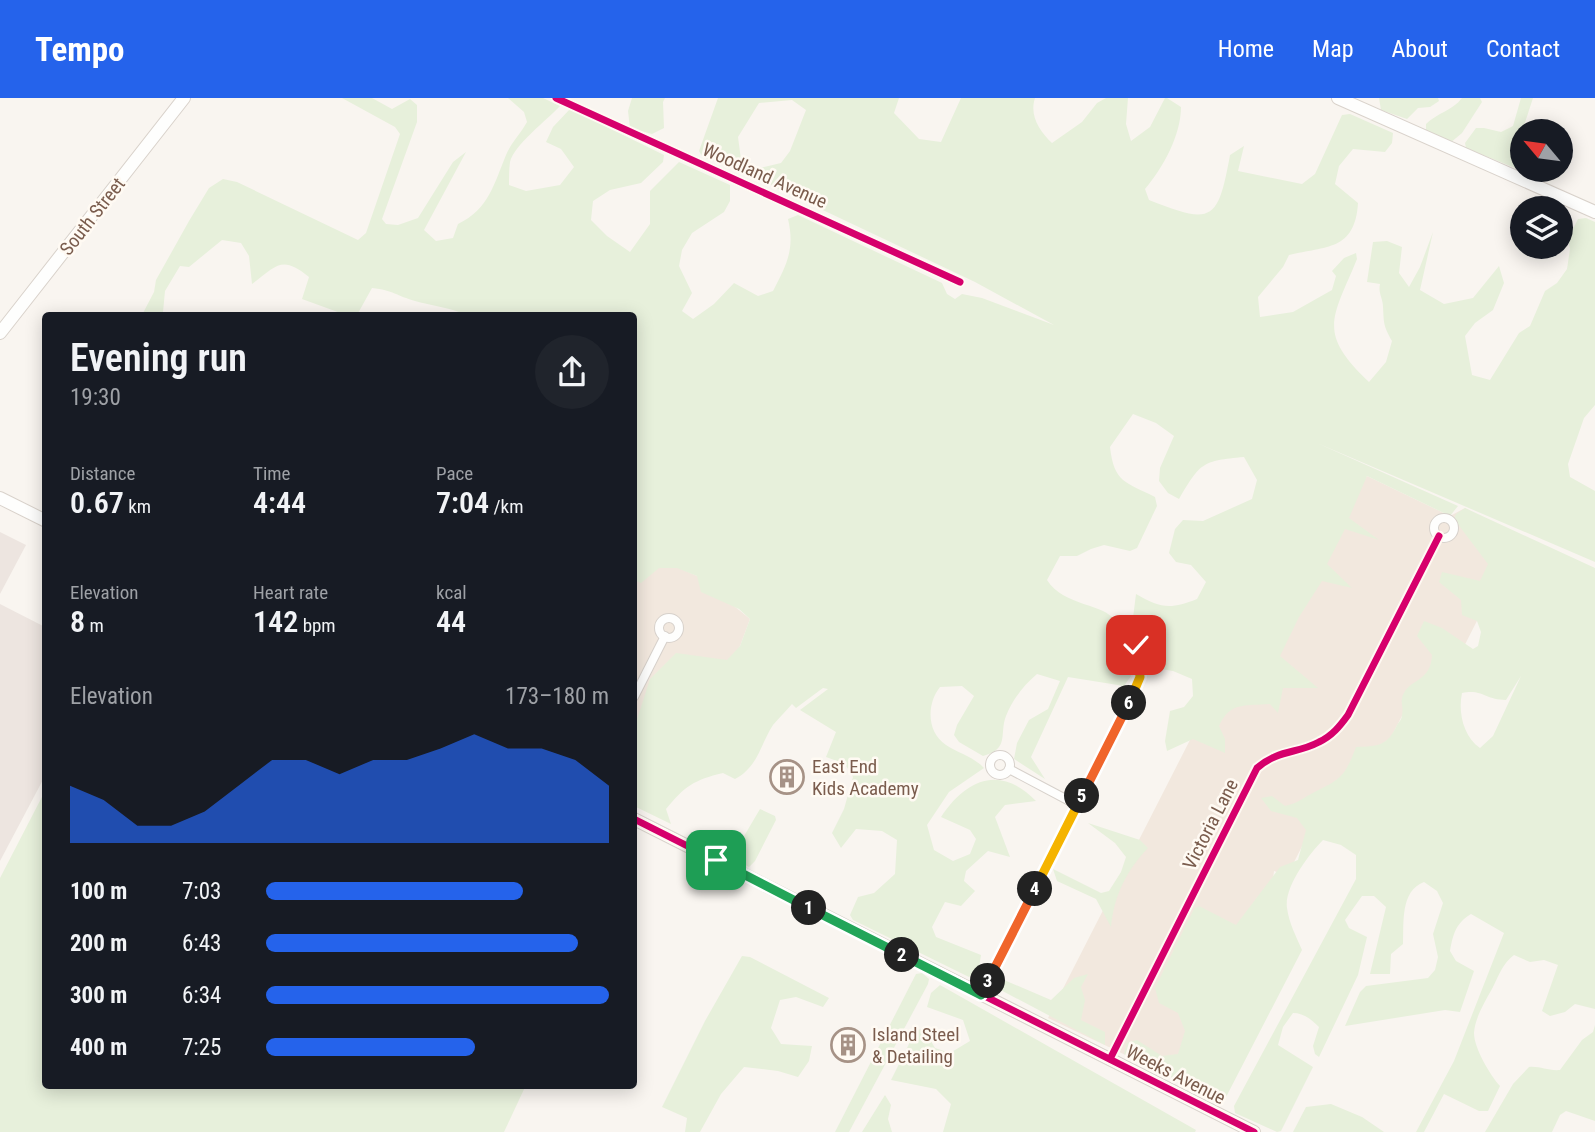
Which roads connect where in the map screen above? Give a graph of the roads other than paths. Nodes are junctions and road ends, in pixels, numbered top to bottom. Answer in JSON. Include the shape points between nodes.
{"nodes":[{"id":1,"x":184,"y":98,"type":"edge"},
{"id":2,"x":556,"y":98,"type":"edge"},
{"id":3,"x":1338,"y":98,"type":"edge"},
{"id":4,"x":1595,"y":212,"type":"edge"},
{"id":5,"x":960,"y":282,"type":"dead end"},
{"id":6,"x":0,"y":333,"type":"edge"},
{"id":7,"x":0,"y":498,"type":"edge"},
{"id":8,"x":42,"y":519,"type":"edge"},
{"id":9,"x":1439,"y":536,"type":"dead end"},
{"id":10,"x":664,"y":636,"type":"dead end"},
{"id":11,"x":1139,"y":665,"type":"dead end"},
{"id":12,"x":637,"y":691,"type":"edge"},
{"id":13,"x":1009,"y":769,"type":"dead end"},
{"id":14,"x":1077,"y":805,"type":"junction"},
{"id":15,"x":637,"y":821,"type":"edge"},
{"id":16,"x":981,"y":995,"type":"junction"},
{"id":17,"x":1110,"y":1059,"type":"junction"},
{"id":18,"x":1254,"y":1132,"type":"edge"}],
"edges":[{"from":1,"to":6,"type":"street","name":"South Street"},
{"from":2,"to":5,"type":"street","name":"Woodland Avenue"},
{"from":3,"to":4,"type":"street"},
{"from":7,"to":8,"type":"street"},
{"from":9,"to":17,"type":"street","name":"Victoria Lane","via":[[1337,730],[1257,768]]},
{"from":10,"to":12,"type":"street"},
{"from":11,"to":14,"type":"street","via":[[1137,688]]},
{"from":13,"to":14,"type":"street"},
{"from":14,"to":16,"type":"street"},
{"from":15,"to":16,"type":"street","name":"Weeks Avenue"},
{"from":16,"to":17,"type":"street","name":"Weeks Avenue"},
{"from":17,"to":18,"type":"street","name":"Weeks Avenue"}]}
